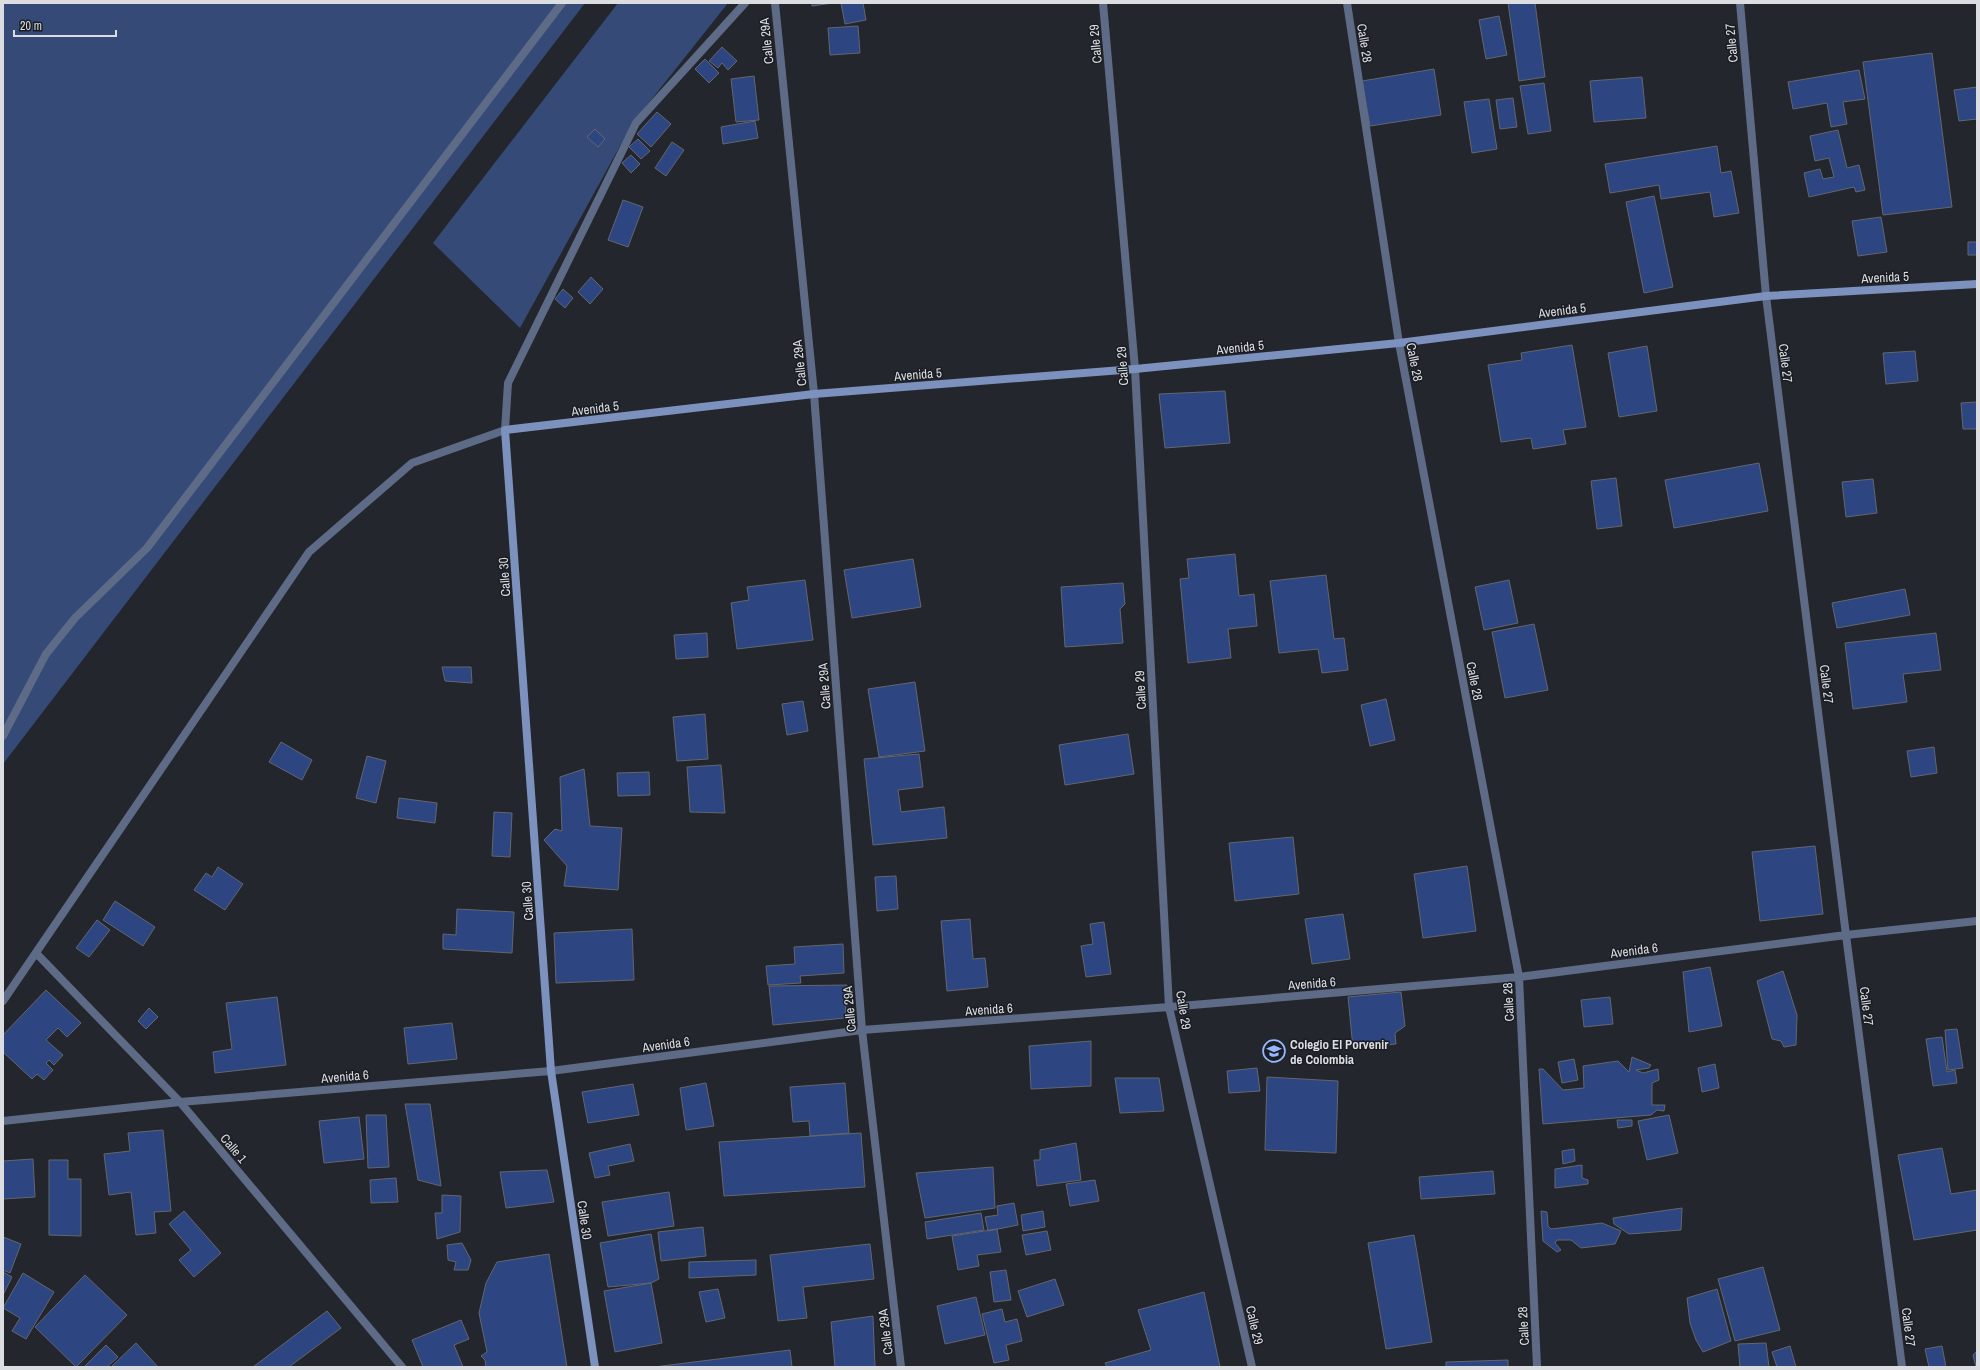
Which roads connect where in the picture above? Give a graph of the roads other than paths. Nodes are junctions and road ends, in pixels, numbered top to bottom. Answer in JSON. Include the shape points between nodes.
{"nodes":[{"id":1,"x":562,"y":3,"type":"edge"},
{"id":2,"x":745,"y":3,"type":"edge"},
{"id":3,"x":775,"y":3,"type":"edge"},
{"id":4,"x":1103,"y":3,"type":"edge"},
{"id":5,"x":1347,"y":3,"type":"edge"},
{"id":6,"x":1740,"y":3,"type":"edge"},
{"id":7,"x":1977,"y":284,"type":"edge"},
{"id":8,"x":1766,"y":296,"type":"junction"},
{"id":9,"x":1399,"y":344,"type":"junction"},
{"id":10,"x":1135,"y":369,"type":"junction"},
{"id":11,"x":814,"y":394,"type":"junction"},
{"id":12,"x":505,"y":430,"type":"junction"},
{"id":13,"x":3,"y":736,"type":"edge"},
{"id":14,"x":1977,"y":921,"type":"edge"},
{"id":15,"x":1846,"y":935,"type":"junction"},
{"id":16,"x":37,"y":954,"type":"junction"},
{"id":17,"x":1519,"y":977,"type":"junction"},
{"id":18,"x":3,"y":1001,"type":"edge"},
{"id":19,"x":1169,"y":1007,"type":"junction"},
{"id":20,"x":862,"y":1030,"type":"junction"},
{"id":21,"x":551,"y":1071,"type":"junction"},
{"id":22,"x":180,"y":1102,"type":"junction"},
{"id":23,"x":3,"y":1121,"type":"edge"},
{"id":24,"x":402,"y":1367,"type":"edge"},
{"id":25,"x":595,"y":1367,"type":"edge"},
{"id":26,"x":901,"y":1367,"type":"edge"},
{"id":27,"x":1252,"y":1367,"type":"edge"},
{"id":28,"x":1537,"y":1367,"type":"edge"},
{"id":29,"x":1902,"y":1367,"type":"edge"}],
"edges":[{"from":1,"to":13,"type":"street","via":[[147,548],[75,618],[46,654]]},
{"from":2,"to":12,"type":"street","via":[[636,124],[508,383]]},
{"from":3,"to":11,"type":"street","name":"Calle 29A"},
{"from":4,"to":10,"type":"street","name":"Calle 29"},
{"from":5,"to":9,"type":"street","name":"Calle 28"},
{"from":6,"to":8,"type":"street","name":"Calle 27"},
{"from":7,"to":8,"type":"street","name":"Avenida 5"},
{"from":8,"to":9,"type":"street","name":"Avenida 5"},
{"from":8,"to":15,"type":"street","name":"Calle 27"},
{"from":9,"to":10,"type":"street","name":"Avenida 5"},
{"from":9,"to":17,"type":"street","name":"Calle 28"},
{"from":10,"to":11,"type":"street","name":"Avenida 5"},
{"from":10,"to":19,"type":"street","name":"Calle 29"},
{"from":11,"to":12,"type":"street","name":"Avenida 5"},
{"from":11,"to":20,"type":"street","name":"Calle 29A"},
{"from":12,"to":16,"type":"street","via":[[412,463],[309,552]]},
{"from":12,"to":21,"type":"street","name":"Calle 30"},
{"from":14,"to":15,"type":"street","name":"Avenida 6"},
{"from":15,"to":17,"type":"street","name":"Avenida 6"},
{"from":15,"to":29,"type":"street","name":"Calle 27"},
{"from":16,"to":18,"type":"street"},
{"from":16,"to":22,"type":"street","name":"Calle 1"},
{"from":17,"to":19,"type":"street","name":"Avenida 6"},
{"from":17,"to":28,"type":"street","name":"Calle 28"},
{"from":19,"to":20,"type":"street","name":"Avenida 6"},
{"from":19,"to":27,"type":"street","name":"Calle 29"},
{"from":20,"to":21,"type":"street","name":"Avenida 6"},
{"from":20,"to":26,"type":"street","name":"Calle 29A"},
{"from":21,"to":22,"type":"street","name":"Avenida 6"},
{"from":21,"to":25,"type":"street","name":"Calle 30"},
{"from":22,"to":23,"type":"street","name":"Avenida 6"},
{"from":22,"to":24,"type":"street","name":"Calle 1"}]}
